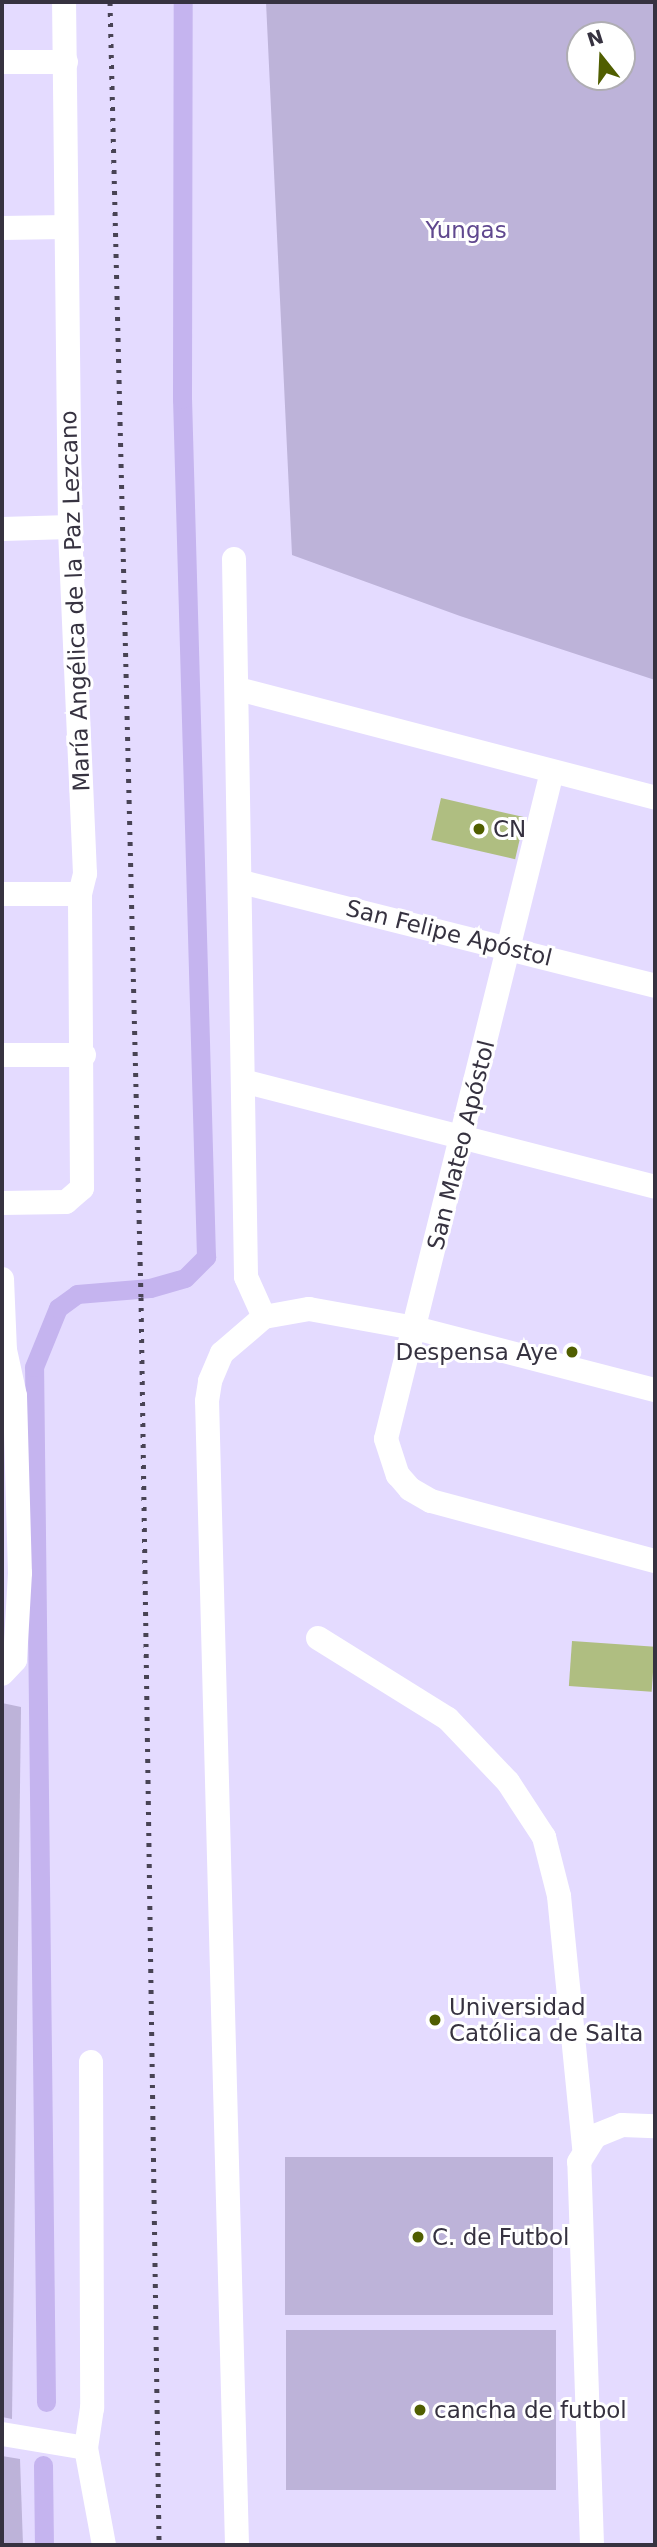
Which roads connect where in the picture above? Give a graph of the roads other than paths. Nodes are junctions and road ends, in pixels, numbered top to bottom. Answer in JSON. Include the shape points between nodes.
{"nodes":[{"id":1,"x":64,"y":2,"type":"edge"},
{"id":2,"x":2,"y":61,"type":"edge"},
{"id":3,"x":66,"y":62,"type":"junction"},
{"id":4,"x":66,"y":227,"type":"junction"},
{"id":5,"x":2,"y":228,"type":"edge"},
{"id":6,"x":70,"y":527,"type":"junction"},
{"id":7,"x":2,"y":529,"type":"edge"},
{"id":8,"x":234,"y":559,"type":"dead end"},
{"id":9,"x":238,"y":689,"type":"junction"},
{"id":10,"x":552,"y":772,"type":"junction"},
{"id":11,"x":655,"y":798,"type":"edge"},
{"id":12,"x":243,"y":881,"type":"junction"},
{"id":13,"x":2,"y":894,"type":"edge"},
{"id":14,"x":80,"y":894,"type":"junction"},
{"id":15,"x":510,"y":947,"type":"junction"},
{"id":16,"x":655,"y":986,"type":"edge"},
{"id":17,"x":2,"y":1055,"type":"edge"},
{"id":18,"x":84,"y":1055,"type":"junction"},
{"id":19,"x":243,"y":1081,"type":"junction"},
{"id":20,"x":464,"y":1137,"type":"junction"},
{"id":21,"x":655,"y":1187,"type":"edge"},
{"id":22,"x":2,"y":1203,"type":"edge"},
{"id":23,"x":2,"y":1279,"type":"edge"},
{"id":24,"x":264,"y":1317,"type":"junction"},
{"id":25,"x":415,"y":1328,"type":"junction"},
{"id":26,"x":3,"y":1351,"type":"edge"},
{"id":27,"x":655,"y":1390,"type":"edge"},
{"id":28,"x":10,"y":1533,"type":"edge"},
{"id":29,"x":655,"y":1561,"type":"edge"},
{"id":30,"x":318,"y":1638,"type":"dead end"},
{"id":31,"x":3,"y":1674,"type":"edge"},
{"id":32,"x":92,"y":2062,"type":"dead end"},
{"id":33,"x":655,"y":2126,"type":"edge"},
{"id":34,"x":584,"y":2148,"type":"junction"},
{"id":35,"x":2,"y":2434,"type":"edge"},
{"id":36,"x":86,"y":2448,"type":"junction"},
{"id":37,"x":104,"y":2545,"type":"edge"},
{"id":38,"x":237,"y":2545,"type":"edge"},
{"id":39,"x":592,"y":2545,"type":"edge"}],
"edges":[{"from":1,"to":3,"type":"street","name":"María Angélica de la Paz Lezcano"},
{"from":2,"to":3,"type":"street"},
{"from":3,"to":4,"type":"street","name":"María Angélica de la Paz Lezcano"},
{"from":4,"to":5,"type":"street"},
{"from":4,"to":6,"type":"street","name":"María Angélica de la Paz Lezcano"},
{"from":6,"to":7,"type":"street"},
{"from":6,"to":14,"type":"street","name":"María Angélica de la Paz Lezcano","via":[[85,874]]},
{"from":8,"to":9,"type":"street"},
{"from":9,"to":10,"type":"street"},
{"from":9,"to":12,"type":"street"},
{"from":10,"to":11,"type":"street"},
{"from":10,"to":15,"type":"street","name":"San Mateo Apóstol"},
{"from":12,"to":15,"type":"street","name":"San Felipe Apóstol"},
{"from":12,"to":19,"type":"street"},
{"from":13,"to":14,"type":"street"},
{"from":14,"to":18,"type":"street","name":"María Angélica de la Paz Lezcano"},
{"from":15,"to":16,"type":"street","name":"San Felipe Apóstol"},
{"from":15,"to":20,"type":"street","name":"San Mateo Apóstol"},
{"from":17,"to":18,"type":"street"},
{"from":18,"to":22,"type":"street","name":"María Angélica de la Paz Lezcano","via":[[82,1188],[75,1198]]},
{"from":19,"to":20,"type":"street"},
{"from":19,"to":24,"type":"street","via":[[246,1277]]},
{"from":20,"to":21,"type":"street"},
{"from":20,"to":25,"type":"street","name":"San Mateo Apóstol"},
{"from":23,"to":26,"type":"street"},
{"from":24,"to":25,"type":"street","via":[[309,1309]]},
{"from":24,"to":38,"type":"street","via":[[222,1353],[207,1401]]},
{"from":25,"to":27,"type":"street"},
{"from":25,"to":29,"type":"street","name":"San Mateo Apóstol","via":[[387,1419],[386,1439],[398,1475],[410,1489],[431,1500]]},
{"from":26,"to":28,"type":"street","via":[[15,1396]]},
{"from":28,"to":31,"type":"street","via":[[17,1646],[11,1669]]},
{"from":30,"to":34,"type":"street","via":[[448,1719],[508,1782],[544,1837],[559,1896]]},
{"from":32,"to":36,"type":"street","via":[[92,2408]]},
{"from":33,"to":34,"type":"street","via":[[622,2125],[595,2136]]},
{"from":34,"to":39,"type":"street","via":[[579,2162]]},
{"from":35,"to":36,"type":"street"},
{"from":36,"to":37,"type":"street"}]}
